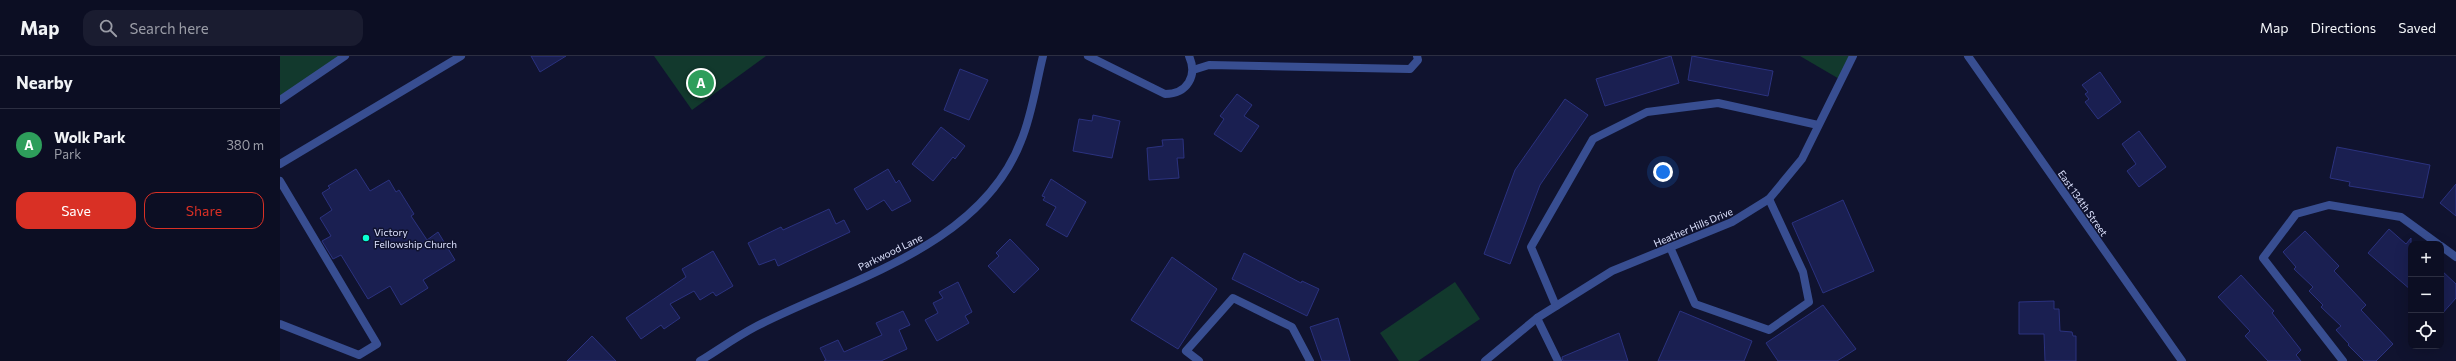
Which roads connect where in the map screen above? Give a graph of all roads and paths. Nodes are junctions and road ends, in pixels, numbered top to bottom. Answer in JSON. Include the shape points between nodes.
{"nodes":[{"id":1,"x":345,"y":56,"type":"edge"},
{"id":2,"x":461,"y":56,"type":"edge"},
{"id":3,"x":1043,"y":56,"type":"edge"},
{"id":4,"x":1089,"y":56,"type":"edge"},
{"id":5,"x":1093,"y":56,"type":"edge"},
{"id":6,"x":1189,"y":56,"type":"edge"},
{"id":7,"x":1418,"y":56,"type":"edge"},
{"id":8,"x":1853,"y":56,"type":"edge"},
{"id":9,"x":1968,"y":56,"type":"edge"},
{"id":10,"x":1193,"y":70,"type":"junction"},
{"id":11,"x":280,"y":100,"type":"edge"},
{"id":12,"x":1818,"y":125,"type":"junction"},
{"id":13,"x":280,"y":164,"type":"edge"},
{"id":14,"x":280,"y":181,"type":"edge"},
{"id":15,"x":1769,"y":199,"type":"junction"},
{"id":16,"x":2434,"y":241,"type":"edge"},
{"id":17,"x":1670,"y":248,"type":"junction"},
{"id":18,"x":2444,"y":248,"type":"edge"},
{"id":19,"x":2456,"y":257,"type":"edge"},
{"id":20,"x":1556,"y":306,"type":"junction"},
{"id":21,"x":1537,"y":318,"type":"junction"},
{"id":22,"x":280,"y":324,"type":"edge"},
{"id":23,"x":700,"y":361,"type":"edge"},
{"id":24,"x":1199,"y":361,"type":"edge"},
{"id":25,"x":1310,"y":361,"type":"edge"},
{"id":26,"x":1485,"y":361,"type":"edge"},
{"id":27,"x":1558,"y":361,"type":"edge"},
{"id":28,"x":2182,"y":361,"type":"edge"},
{"id":29,"x":2343,"y":361,"type":"edge"}],
"edges":[{"from":1,"to":11,"type":"street"},
{"from":2,"to":13,"type":"street"},
{"from":3,"to":23,"type":"street","name":"Parkwood Lane","via":[[1021,141],[1002,178],[972,213],[926,247],[754,328]]},
{"from":4,"to":5,"type":"street"},
{"from":4,"to":10,"type":"street","via":[[1165,94],[1179,92],[1184,88],[1192,77]]},
{"from":6,"to":10,"type":"street"},
{"from":7,"to":10,"type":"street","via":[[1418,60],[1410,69],[1209,65]]},
{"from":8,"to":12,"type":"street","name":"Heather Hills Drive"},
{"from":9,"to":28,"type":"street","name":"East 134th Street"},
{"from":12,"to":15,"type":"street","name":"Heather Hills Drive","via":[[1802,159]]},
{"from":12,"to":20,"type":"street","via":[[1718,104],[1647,112],[1593,139],[1530,247]]},
{"from":14,"to":22,"type":"street","via":[[377,344],[360,355]]},
{"from":15,"to":17,"type":"street","name":"Heather Hills Drive","via":[[1732,222]]},
{"from":15,"to":17,"type":"street","via":[[1803,272],[1809,302],[1769,330],[1695,304]]},
{"from":16,"to":29,"type":"street","via":[[2401,217],[2329,205],[2296,214],[2264,258]]},
{"from":17,"to":20,"type":"street","name":"Heather Hills Drive","via":[[1612,271]]},
{"from":18,"to":19,"type":"street"},
{"from":20,"to":21,"type":"street","name":"Heather Hills Drive"},
{"from":21,"to":26,"type":"street","name":"Heather Hills Drive"},
{"from":21,"to":27,"type":"street"},
{"from":24,"to":25,"type":"street","via":[[1186,352],[1233,298],[1292,327]]}]}
